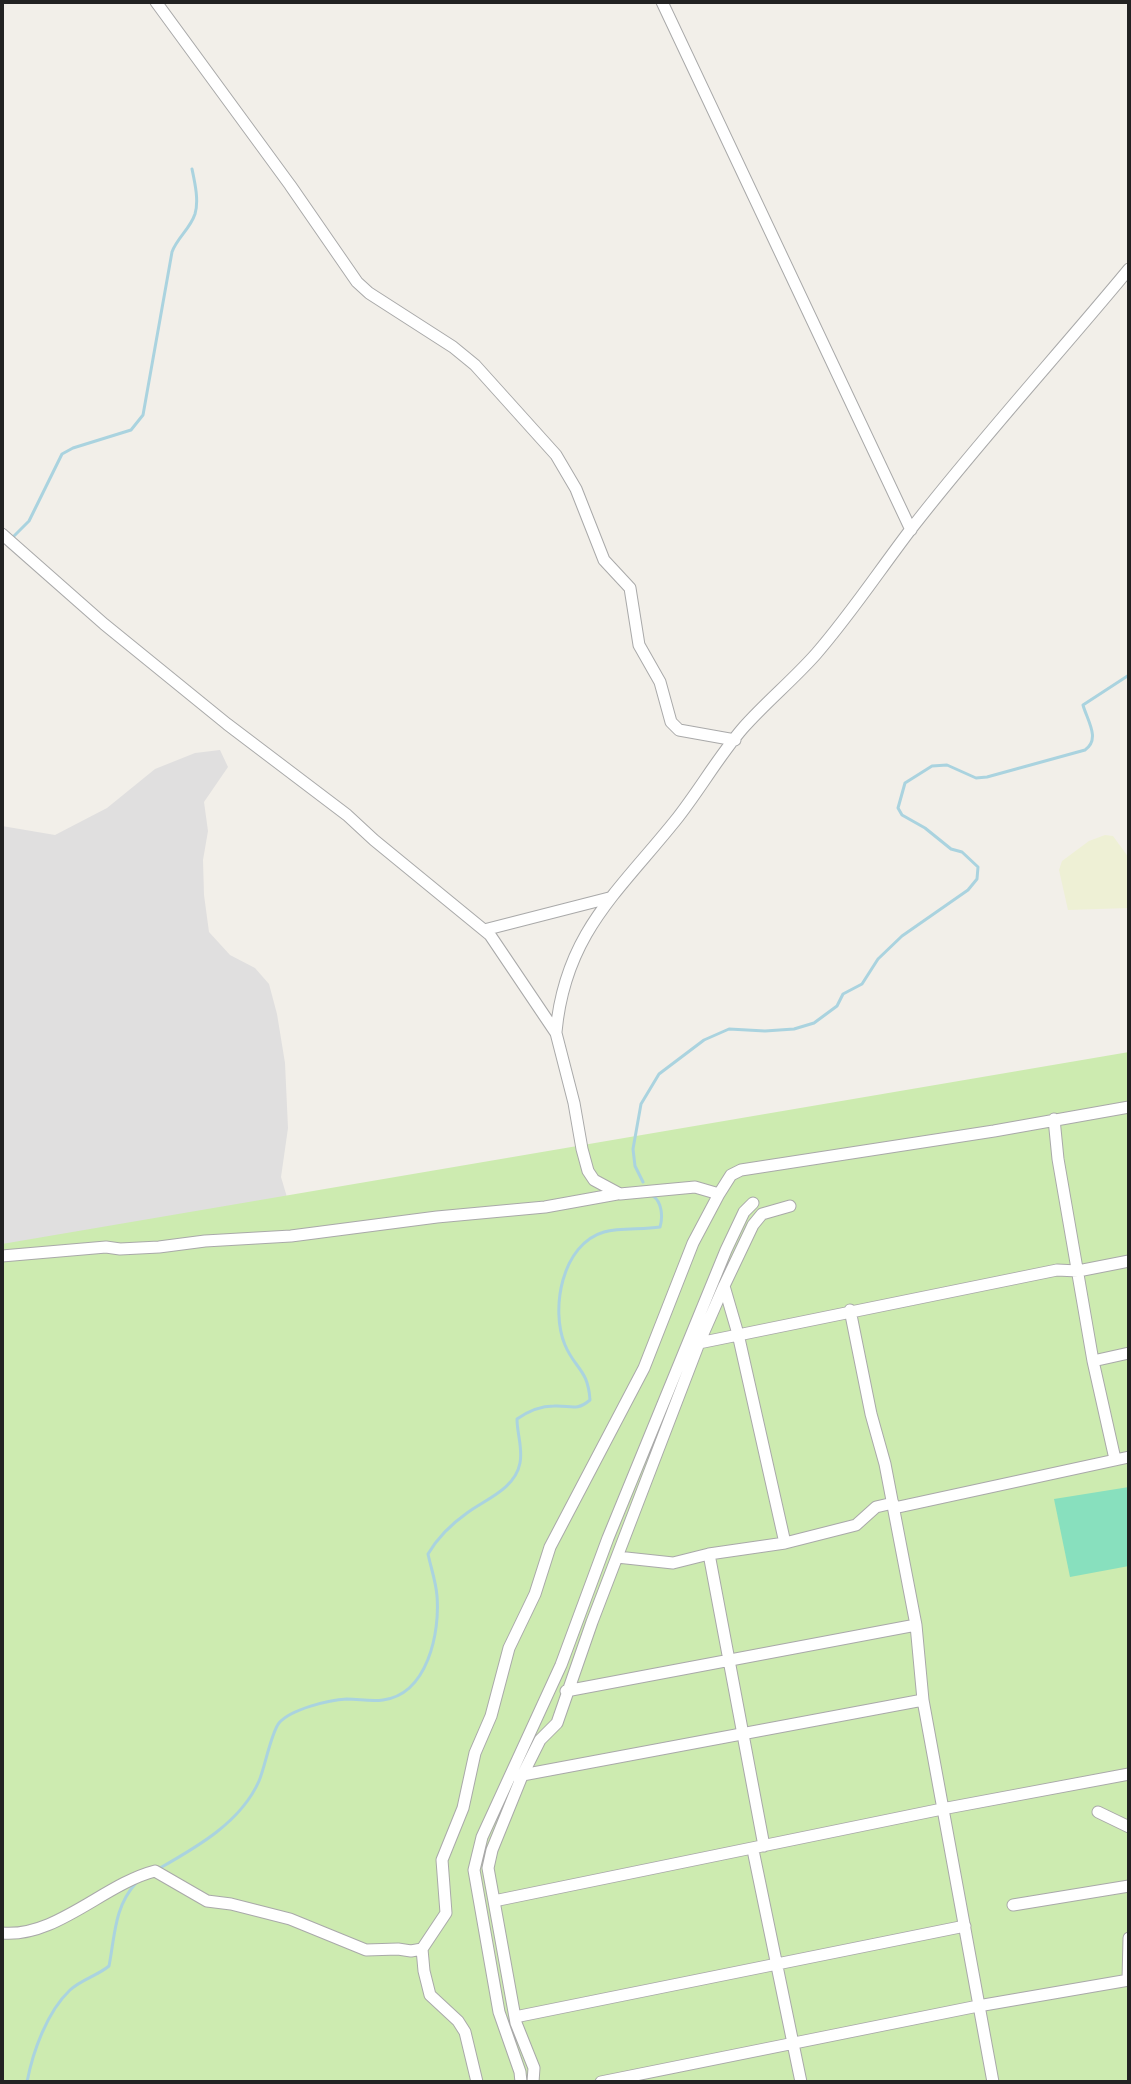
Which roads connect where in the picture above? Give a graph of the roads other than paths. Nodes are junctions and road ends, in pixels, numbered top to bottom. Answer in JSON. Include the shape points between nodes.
{"nodes":[{"id":1,"x":156,"y":2,"type":"edge"},
{"id":2,"x":662,"y":2,"type":"edge"},
{"id":3,"x":1129,"y":269,"type":"edge"},
{"id":4,"x":911,"y":530,"type":"junction"},
{"id":5,"x":2,"y":534,"type":"edge"},
{"id":6,"x":735,"y":740,"type":"junction"},
{"id":7,"x":609,"y":898,"type":"junction"},
{"id":8,"x":484,"y":930,"type":"junction"},
{"id":9,"x":556,"y":1033,"type":"junction"},
{"id":10,"x":1129,"y":1107,"type":"edge"},
{"id":11,"x":1054,"y":1119,"type":"junction"},
{"id":12,"x":620,"y":1194,"type":"junction"},
{"id":13,"x":719,"y":1194,"type":"junction"},
{"id":14,"x":753,"y":1203,"type":"dead end"},
{"id":15,"x":790,"y":1206,"type":"dead end"},
{"id":16,"x":2,"y":1256,"type":"edge"},
{"id":17,"x":1129,"y":1261,"type":"edge"},
{"id":18,"x":1078,"y":1271,"type":"junction"},
{"id":19,"x":724,"y":1286,"type":"junction"},
{"id":20,"x":850,"y":1310,"type":"junction"},
{"id":21,"x":738,"y":1334,"type":"junction"},
{"id":22,"x":694,"y":1344,"type":"junction"},
{"id":23,"x":1129,"y":1353,"type":"edge"},
{"id":24,"x":1093,"y":1361,"type":"junction"},
{"id":25,"x":1129,"y":1457,"type":"edge"},
{"id":26,"x":1115,"y":1459,"type":"junction"},
{"id":27,"x":893,"y":1506,"type":"junction"},
{"id":28,"x":785,"y":1543,"type":"junction"},
{"id":29,"x":709,"y":1554,"type":"junction"},
{"id":30,"x":617,"y":1557,"type":"junction"},
{"id":31,"x":578,"y":1619,"type":"junction"},
{"id":32,"x":592,"y":1622,"type":"junction"},
{"id":33,"x":916,"y":1625,"type":"junction"},
{"id":34,"x":729,"y":1661,"type":"junction"},
{"id":35,"x":566,"y":1691,"type":"junction"},
{"id":36,"x":923,"y":1700,"type":"junction"},
{"id":37,"x":744,"y":1732,"type":"junction"},
{"id":38,"x":1129,"y":1774,"type":"edge"},
{"id":39,"x":515,"y":1775,"type":"junction"},
{"id":40,"x":505,"y":1802,"type":"junction"},
{"id":41,"x":942,"y":1809,"type":"junction"},
{"id":42,"x":1098,"y":1812,"type":"dead end"},
{"id":43,"x":1129,"y":1827,"type":"edge"},
{"id":44,"x":758,"y":1848,"type":"junction"},
{"id":45,"x":1129,"y":1886,"type":"edge"},
{"id":46,"x":494,"y":1901,"type":"junction"},
{"id":47,"x":1013,"y":1905,"type":"dead end"},
{"id":48,"x":965,"y":1926,"type":"junction"},
{"id":49,"x":2,"y":1933,"type":"edge"},
{"id":50,"x":1129,"y":1938,"type":"edge"},
{"id":51,"x":422,"y":1949,"type":"junction"},
{"id":52,"x":777,"y":1964,"type":"junction"},
{"id":53,"x":1128,"y":1980,"type":"edge"},
{"id":54,"x":978,"y":2006,"type":"junction"},
{"id":55,"x":515,"y":2017,"type":"junction"},
{"id":56,"x":793,"y":2044,"type":"junction"},
{"id":57,"x":477,"y":2082,"type":"edge"},
{"id":58,"x":521,"y":2082,"type":"edge"},
{"id":59,"x":533,"y":2082,"type":"edge"},
{"id":60,"x":601,"y":2082,"type":"edge"},
{"id":61,"x":801,"y":2082,"type":"edge"},
{"id":62,"x":993,"y":2082,"type":"edge"}],
"edges":[{"from":1,"to":6,"type":"street","via":[[357,282],[475,365],[556,455],[576,489],[604,560],[630,588],[639,645],[660,682],[671,722],[679,730]]},
{"from":2,"to":4,"type":"street"},
{"from":3,"to":4,"type":"street"},
{"from":4,"to":6,"type":"street","via":[[816,654]]},
{"from":5,"to":8,"type":"street","via":[[104,624]]},
{"from":6,"to":7,"type":"street","via":[[678,818]]},
{"from":7,"to":8,"type":"street"},
{"from":7,"to":9,"type":"street","via":[[571,965],[559,999]]},
{"from":8,"to":9,"type":"street"},
{"from":9,"to":12,"type":"street","via":[[588,1171]]},
{"from":10,"to":11,"type":"street"},
{"from":11,"to":13,"type":"street","via":[[741,1170]]},
{"from":11,"to":18,"type":"street"},
{"from":12,"to":13,"type":"street","via":[[695,1187]]},
{"from":12,"to":16,"type":"street","via":[[291,1236]]},
{"from":13,"to":51,"type":"street","via":[[693,1243],[644,1368],[559,1527],[509,1648],[463,1808],[442,1860],[446,1913]]},
{"from":14,"to":22,"type":"street","via":[[726,1250]]},
{"from":15,"to":19,"type":"street","via":[[762,1214]]},
{"from":17,"to":18,"type":"street"},
{"from":18,"to":20,"type":"street","via":[[1057,1270]]},
{"from":18,"to":24,"type":"street"},
{"from":19,"to":21,"type":"street"},
{"from":19,"to":22,"type":"street"},
{"from":20,"to":21,"type":"street"},
{"from":20,"to":27,"type":"street"},
{"from":21,"to":22,"type":"street"},
{"from":21,"to":28,"type":"street"},
{"from":22,"to":30,"type":"street"},
{"from":22,"to":31,"type":"street"},
{"from":23,"to":24,"type":"street"},
{"from":24,"to":26,"type":"street"},
{"from":25,"to":26,"type":"street"},
{"from":26,"to":27,"type":"street"},
{"from":27,"to":28,"type":"street","via":[[876,1507],[856,1525]]},
{"from":27,"to":33,"type":"street"},
{"from":28,"to":29,"type":"street"},
{"from":29,"to":30,"type":"street","via":[[673,1563]]},
{"from":29,"to":34,"type":"street"},
{"from":30,"to":32,"type":"street"},
{"from":31,"to":32,"type":"street"},
{"from":31,"to":39,"type":"street"},
{"from":32,"to":35,"type":"street"},
{"from":33,"to":34,"type":"street"},
{"from":33,"to":36,"type":"street"},
{"from":34,"to":35,"type":"street"},
{"from":34,"to":37,"type":"street"},
{"from":35,"to":39,"type":"street","via":[[557,1723]]},
{"from":36,"to":37,"type":"street"},
{"from":36,"to":41,"type":"street"},
{"from":37,"to":39,"type":"street"},
{"from":37,"to":44,"type":"street"},
{"from":38,"to":41,"type":"street"},
{"from":39,"to":40,"type":"street"},
{"from":40,"to":46,"type":"street","via":[[489,1860]]},
{"from":40,"to":58,"type":"street","via":[[482,1837],[474,1870],[499,2012]]},
{"from":41,"to":44,"type":"street"},
{"from":41,"to":48,"type":"street"},
{"from":42,"to":43,"type":"street"},
{"from":44,"to":46,"type":"street"},
{"from":44,"to":52,"type":"street"},
{"from":45,"to":47,"type":"street"},
{"from":46,"to":55,"type":"street"},
{"from":48,"to":52,"type":"street"},
{"from":48,"to":54,"type":"street"},
{"from":49,"to":51,"type":"street","via":[[35,1929],[155,1871],[207,1901],[290,1919],[366,1950]]},
{"from":50,"to":53,"type":"street"},
{"from":51,"to":57,"type":"street","via":[[430,1995],[465,2032]]},
{"from":52,"to":55,"type":"street"},
{"from":52,"to":56,"type":"street"},
{"from":53,"to":54,"type":"street"},
{"from":54,"to":56,"type":"street"},
{"from":54,"to":62,"type":"street"},
{"from":55,"to":59,"type":"street","via":[[534,2068]]},
{"from":56,"to":60,"type":"street"},
{"from":56,"to":61,"type":"street"}]}
